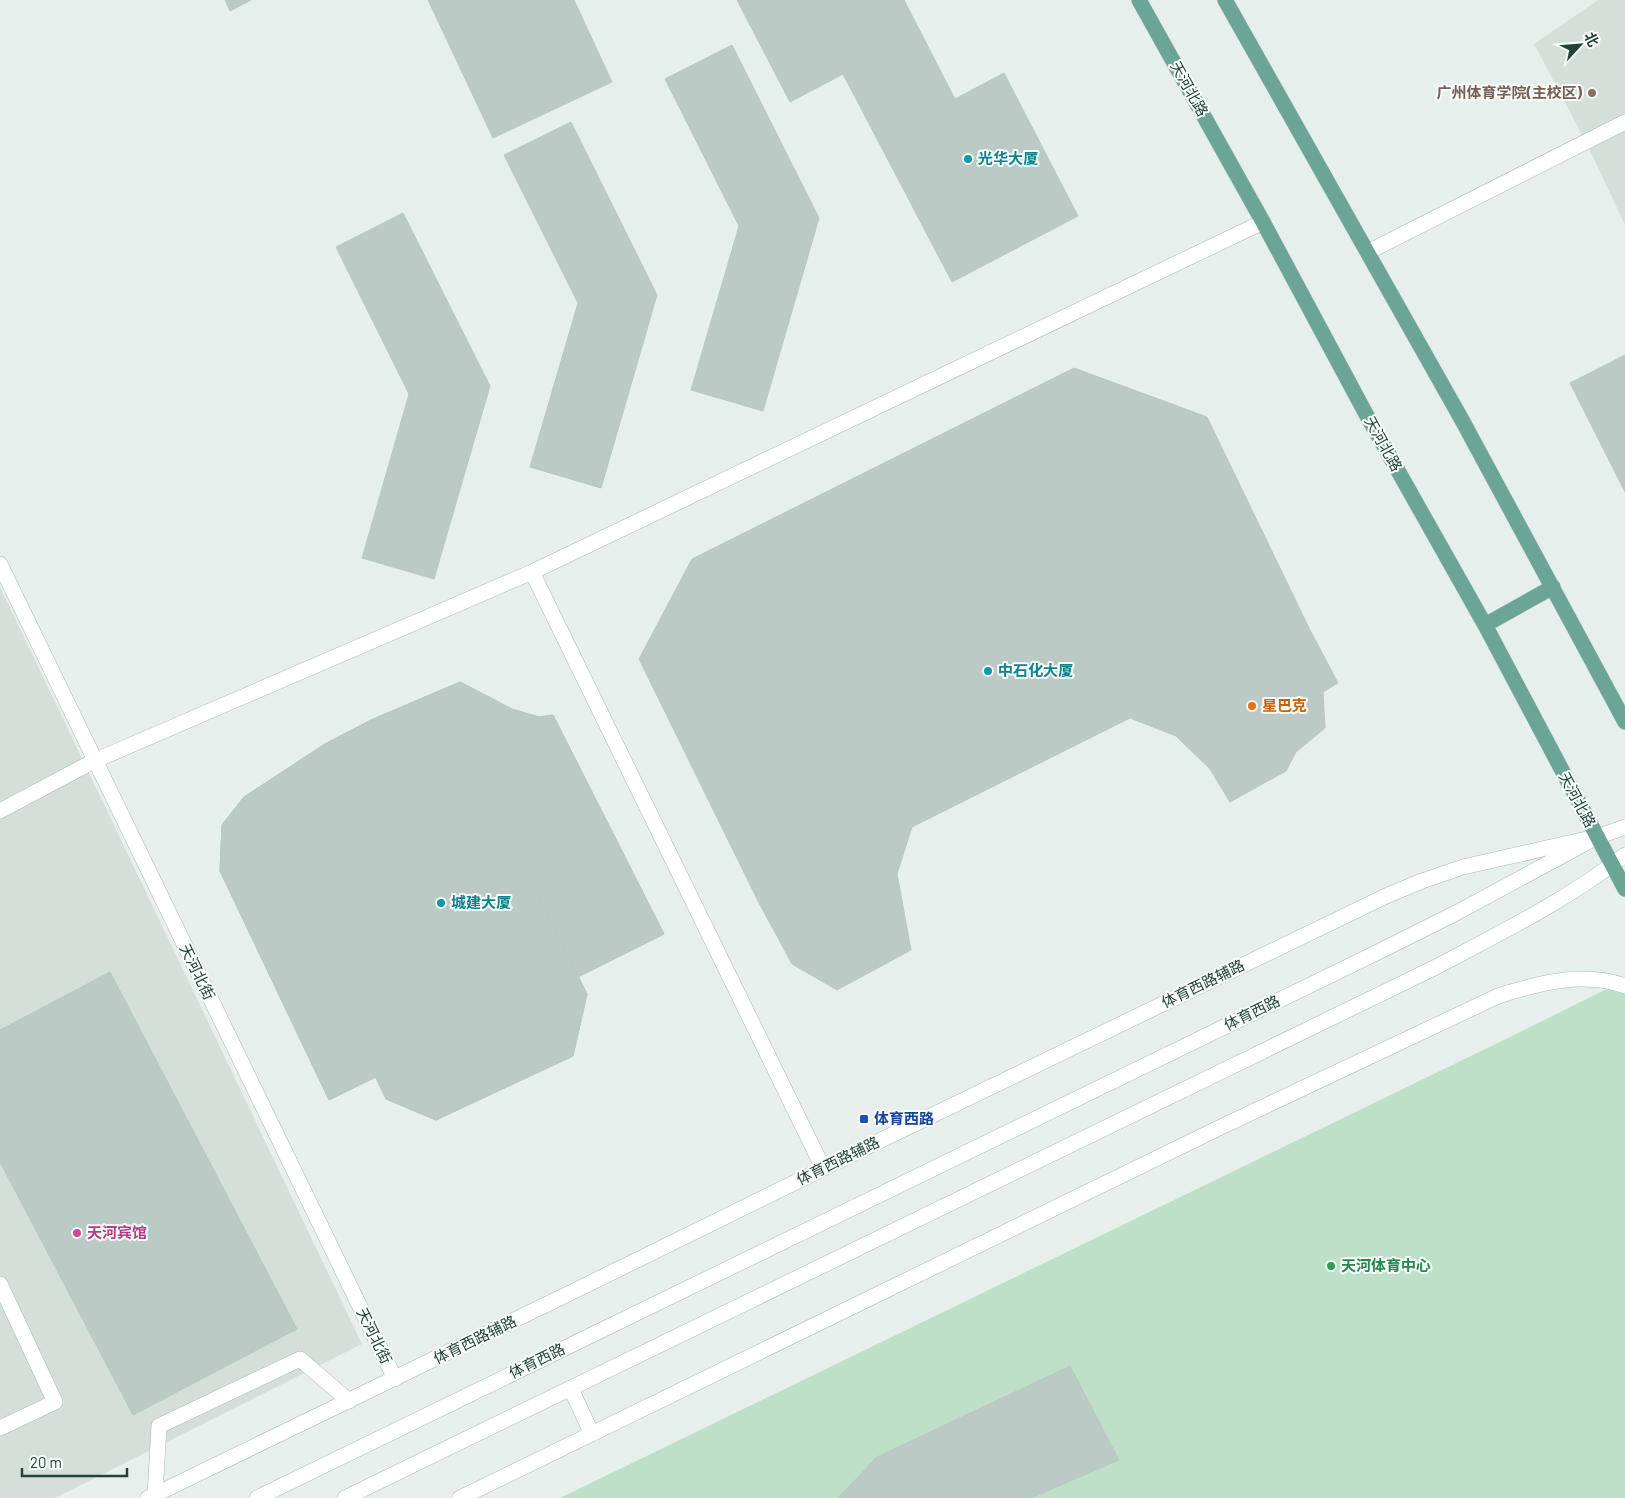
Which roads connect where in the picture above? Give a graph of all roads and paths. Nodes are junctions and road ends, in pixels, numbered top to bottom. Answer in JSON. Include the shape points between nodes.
{"nodes":[{"id":1,"x":1139,"y":0,"type":"edge"},
{"id":2,"x":1225,"y":0,"type":"edge"},
{"id":3,"x":1625,"y":122,"type":"edge"},
{"id":4,"x":1263,"y":222,"type":"junction"},
{"id":5,"x":1368,"y":252,"type":"junction"},
{"id":6,"x":0,"y":564,"type":"edge"},
{"id":7,"x":532,"y":572,"type":"junction"},
{"id":8,"x":1552,"y":587,"type":"junction"},
{"id":9,"x":1485,"y":625,"type":"junction"},
{"id":10,"x":1625,"y":722,"type":"edge"},
{"id":11,"x":94,"y":761,"type":"junction"},
{"id":12,"x":0,"y":811,"type":"edge"},
{"id":13,"x":1625,"y":827,"type":"edge"},
{"id":14,"x":1597,"y":836,"type":"junction"},
{"id":15,"x":1625,"y":855,"type":"edge"},
{"id":16,"x":1612,"y":865,"type":"junction"},
{"id":17,"x":1625,"y":889,"type":"edge"},
{"id":18,"x":1625,"y":986,"type":"edge"},
{"id":19,"x":823,"y":1168,"type":"junction"},
{"id":20,"x":0,"y":1284,"type":"edge"},
{"id":21,"x":395,"y":1379,"type":"junction"},
{"id":22,"x":571,"y":1389,"type":"junction"},
{"id":23,"x":348,"y":1401,"type":"junction"},
{"id":24,"x":0,"y":1428,"type":"edge"},
{"id":25,"x":592,"y":1434,"type":"junction"},
{"id":26,"x":151,"y":1496,"type":"edge"},
{"id":27,"x":257,"y":1498,"type":"edge"},
{"id":28,"x":345,"y":1498,"type":"edge"},
{"id":29,"x":460,"y":1498,"type":"edge"}],
"edges":[{"from":1,"to":4,"type":"main road","name":"天河北路"},
{"from":2,"to":5,"type":"main road"},
{"from":3,"to":5,"type":"street"},
{"from":4,"to":7,"type":"street"},
{"from":4,"to":9,"type":"main road","name":"天河北路","via":[[1361,406]]},
{"from":5,"to":8,"type":"main road"},
{"from":6,"to":11,"type":"street","name":"天河北街"},
{"from":7,"to":11,"type":"street"},
{"from":7,"to":19,"type":"street"},
{"from":8,"to":9,"type":"main road"},
{"from":8,"to":10,"type":"main road"},
{"from":9,"to":14,"type":"main road","name":"天河北路"},
{"from":11,"to":12,"type":"street"},
{"from":11,"to":21,"type":"street","name":"天河北街"},
{"from":13,"to":14,"type":"street","name":"体育西路"},
{"from":14,"to":16,"type":"main road","name":"天河北路"},
{"from":14,"to":19,"type":"street","name":"体育西路辅路","via":[[1463,866],[1386,896]]},
{"from":14,"to":27,"type":"street","name":"体育西路","via":[[1374,954]]},
{"from":15,"to":16,"type":"street"},
{"from":16,"to":17,"type":"main road","name":"天河北路"},
{"from":16,"to":22,"type":"street","via":[[1553,904],[1438,966]]},
{"from":18,"to":25,"type":"street","via":[[1610,981],[1573,979],[1541,983],[1498,996],[1223,1126]]},
{"from":19,"to":21,"type":"street","name":"体育西路辅路"},
{"from":20,"to":24,"type":"street","via":[[55,1402]]},
{"from":21,"to":23,"type":"street","name":"体育西路辅路"},
{"from":22,"to":25,"type":"street"},
{"from":22,"to":28,"type":"street"},
{"from":23,"to":26,"type":"street","name":"体育西路辅路"},
{"from":23,"to":26,"type":"street","via":[[300,1359],[159,1426]]},
{"from":25,"to":29,"type":"street"}]}
